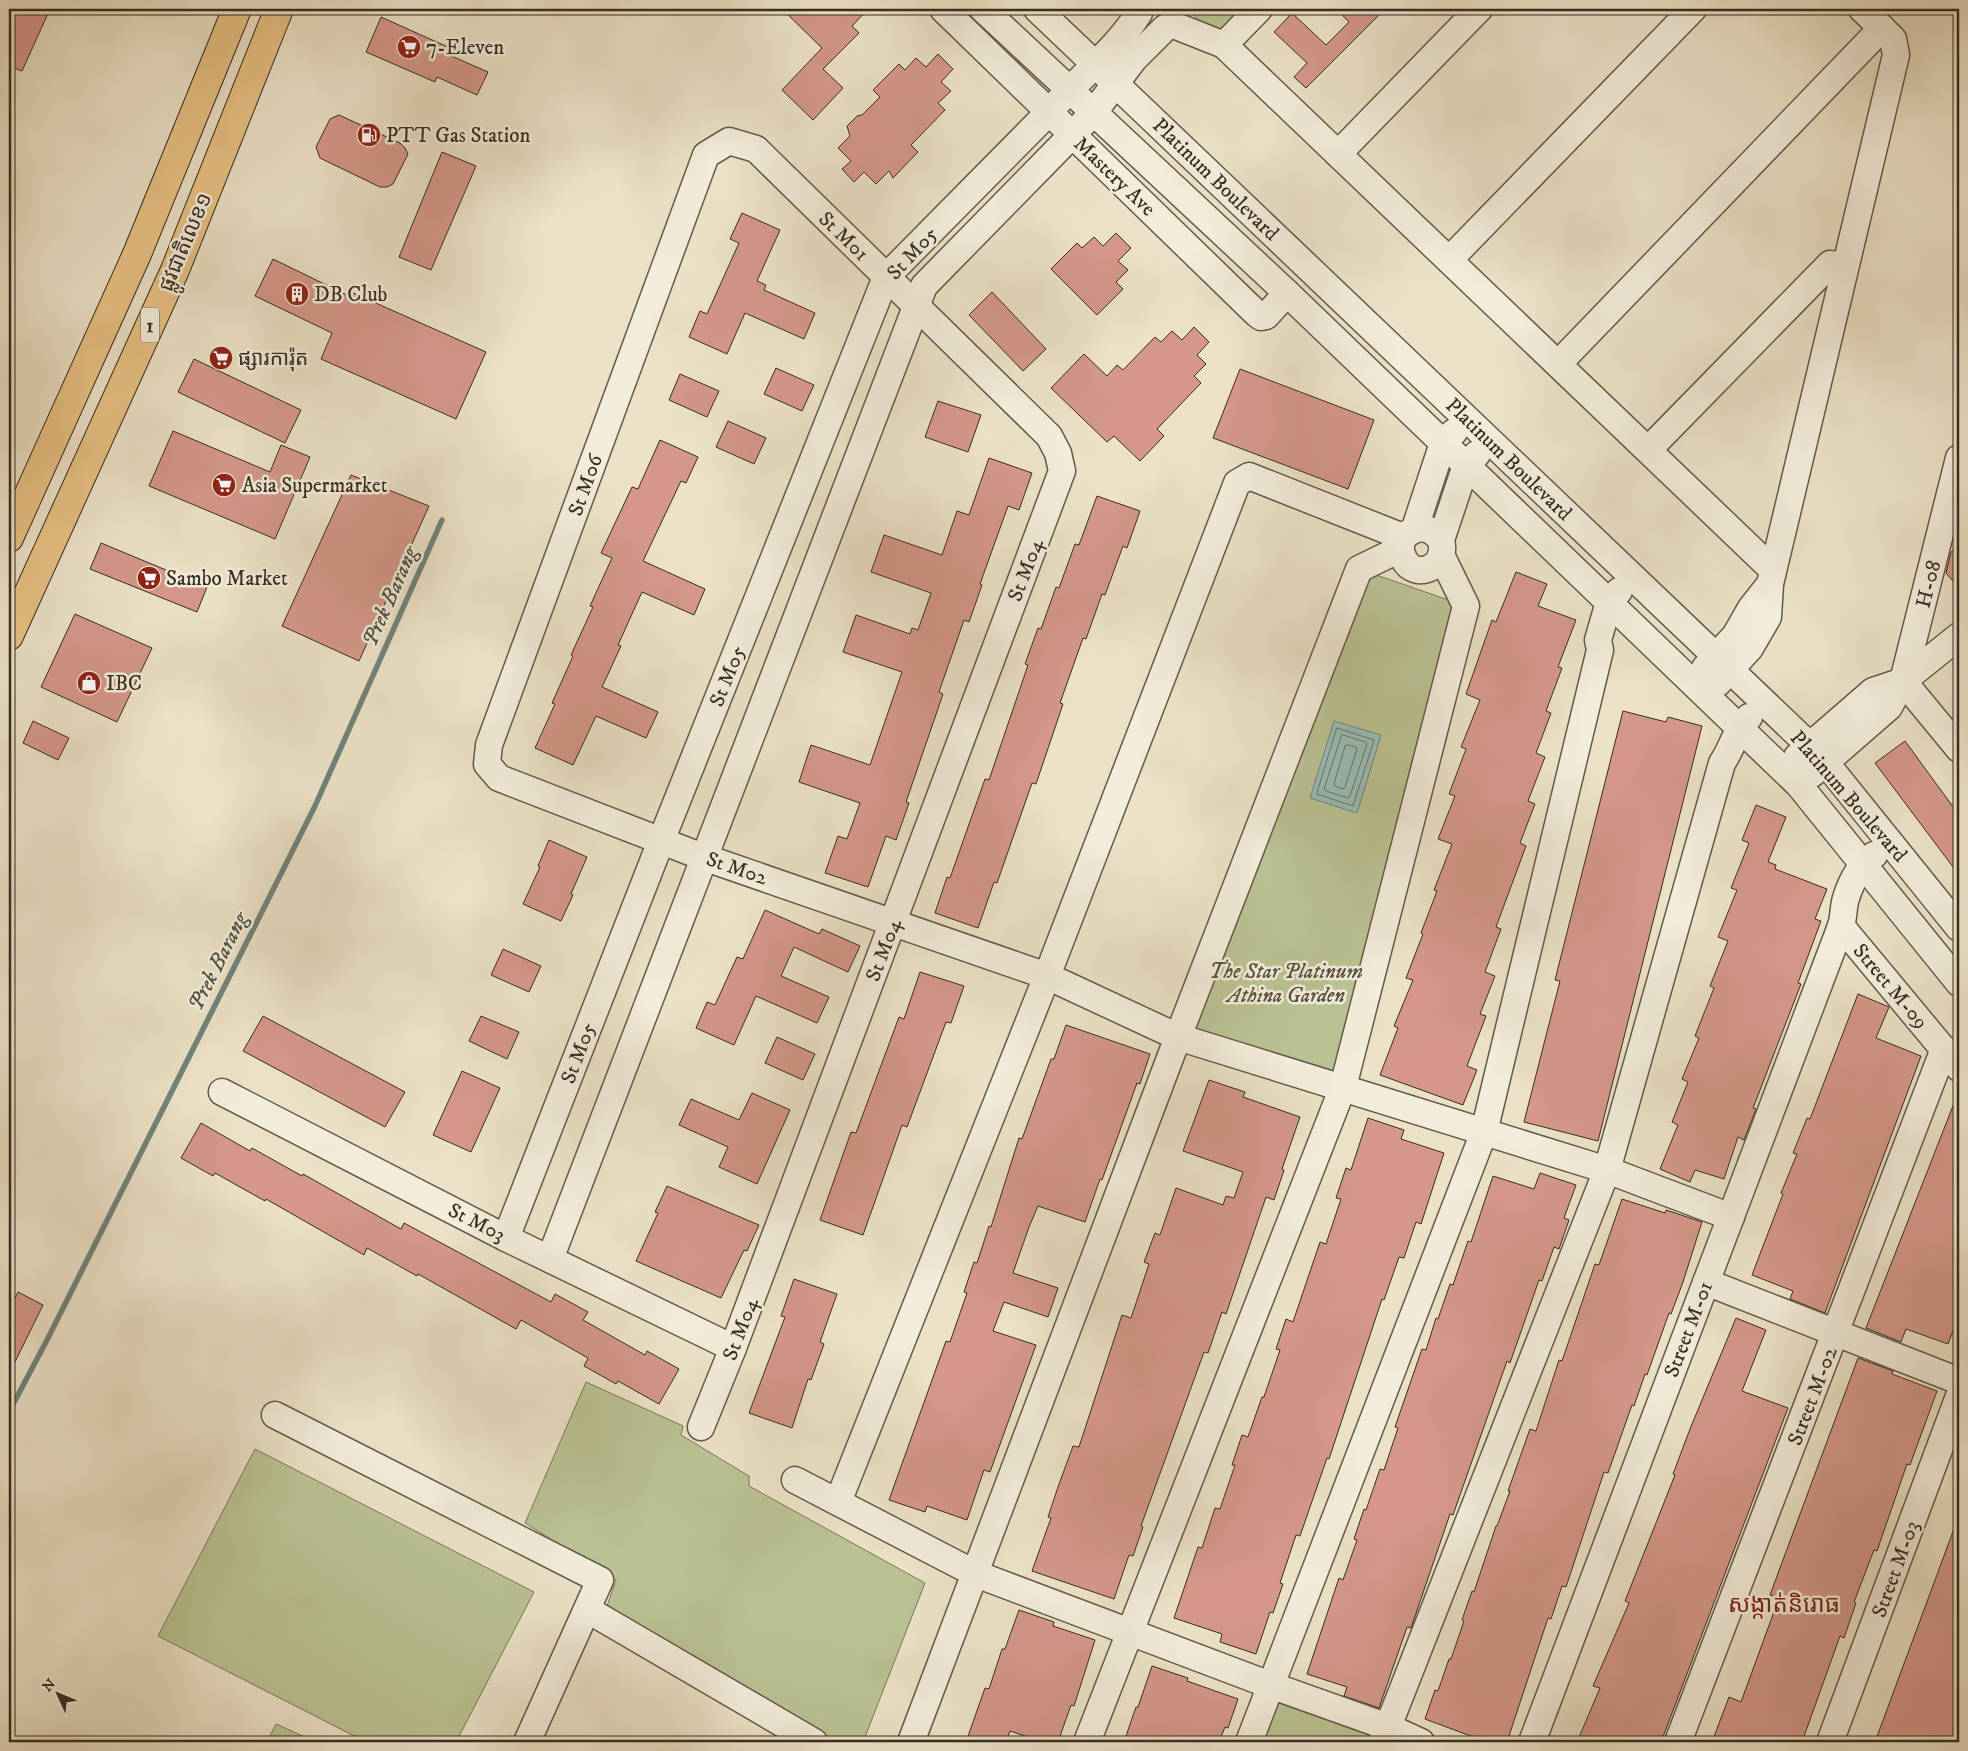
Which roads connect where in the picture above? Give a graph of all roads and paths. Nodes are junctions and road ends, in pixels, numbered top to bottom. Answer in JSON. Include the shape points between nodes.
{"nodes":[{"id":1,"x":236,"y":9,"type":"edge"},
{"id":2,"x":279,"y":9,"type":"edge"},
{"id":3,"x":944,"y":9,"type":"edge"},
{"id":4,"x":983,"y":9,"type":"edge"},
{"id":5,"x":1037,"y":9,"type":"edge"},
{"id":6,"x":1259,"y":9,"type":"edge"},
{"id":7,"x":1479,"y":9,"type":"edge"},
{"id":8,"x":1693,"y":9,"type":"edge"},
{"id":9,"x":1862,"y":9,"type":"edge"},
{"id":10,"x":1139,"y":11,"type":"edge"},
{"id":11,"x":1170,"y":20,"type":"edge"},
{"id":12,"x":1882,"y":28,"type":"junction"},
{"id":13,"x":1224,"y":45,"type":"junction"},
{"id":14,"x":1096,"y":64,"type":"junction"},
{"id":15,"x":1115,"y":83,"type":"junction"},
{"id":16,"x":1068,"y":90,"type":"junction"},
{"id":17,"x":1049,"y":112,"type":"junction"},
{"id":18,"x":1094,"y":112,"type":"junction"},
{"id":19,"x":1073,"y":134,"type":"junction"},
{"id":20,"x":1338,"y":154,"type":"junction"},
{"id":21,"x":976,"y":186,"type":"junction"},
{"id":22,"x":687,"y":208,"type":"joint"},
{"id":23,"x":1000,"y":209,"type":"junction"},
{"id":24,"x":1449,"y":260,"type":"junction"},
{"id":25,"x":1846,"y":266,"type":"junction"},
{"id":26,"x":886,"y":277,"type":"junction"},
{"id":27,"x":1287,"y":294,"type":"junction"},
{"id":28,"x":916,"y":306,"type":"junction"},
{"id":29,"x":1558,"y":364,"type":"junction"},
{"id":30,"x":1467,"y":419,"type":"junction"},
{"id":31,"x":1490,"y":440,"type":"junction"},
{"id":32,"x":1443,"y":443,"type":"junction"},
{"id":33,"x":1648,"y":450,"type":"junction"},
{"id":34,"x":1959,"y":458,"type":"edge"},
{"id":35,"x":1466,"y":465,"type":"junction"},
{"id":36,"x":1062,"y":471,"type":"joint"},
{"id":37,"x":9,"y":538,"type":"edge"},
{"id":38,"x":1406,"y":538,"type":"junction"},
{"id":39,"x":1442,"y":548,"type":"junction"},
{"id":40,"x":1771,"y":577,"type":"junction"},
{"id":41,"x":1637,"y":581,"type":"junction"},
{"id":42,"x":1613,"y":606,"type":"junction"},
{"id":43,"x":9,"y":636,"type":"edge"},
{"id":44,"x":1959,"y":636,"type":"edge"},
{"id":45,"x":1723,"y":663,"type":"junction"},
{"id":46,"x":1903,"y":681,"type":"junction"},
{"id":47,"x":1699,"y":689,"type":"junction"},
{"id":48,"x":1758,"y":697,"type":"junction"},
{"id":49,"x":1734,"y":722,"type":"junction"},
{"id":50,"x":1959,"y":750,"type":"edge"},
{"id":51,"x":1817,"y":754,"type":"junction"},
{"id":52,"x":486,"y":764,"type":"joint"},
{"id":53,"x":1791,"y":777,"type":"junction"},
{"id":54,"x":661,"y":841,"type":"junction"},
{"id":55,"x":1894,"y":847,"type":"junction"},
{"id":56,"x":704,"y":857,"type":"junction"},
{"id":57,"x":1866,"y":868,"type":"junction"},
{"id":58,"x":1843,"y":921,"type":"junction"},
{"id":59,"x":893,"y":923,"type":"junction"},
{"id":60,"x":1959,"y":928,"type":"edge"},
{"id":61,"x":1047,"y":976,"type":"junction"},
{"id":62,"x":1959,"y":983,"type":"edge"},
{"id":63,"x":1178,"y":1037,"type":"junction"},
{"id":64,"x":1952,"y":1059,"type":"edge"},
{"id":65,"x":1343,"y":1087,"type":"junction"},
{"id":66,"x":222,"y":1092,"type":"dead end"},
{"id":67,"x":1484,"y":1132,"type":"junction"},
{"id":68,"x":1607,"y":1170,"type":"junction"},
{"id":69,"x":1731,"y":1218,"type":"junction"},
{"id":70,"x":506,"y":1238,"type":"junction"},
{"id":71,"x":550,"y":1259,"type":"junction"},
{"id":72,"x":1706,"y":1282,"type":"junction"},
{"id":73,"x":1836,"y":1333,"type":"junction"},
{"id":74,"x":733,"y":1348,"type":"junction"},
{"id":75,"x":1959,"y":1381,"type":"edge"},
{"id":76,"x":1959,"y":1396,"type":"edge"},
{"id":77,"x":275,"y":1415,"type":"dead end"},
{"id":78,"x":700,"y":1427,"type":"dead end"},
{"id":79,"x":796,"y":1480,"type":"dead end"},
{"id":80,"x":838,"y":1502,"type":"junction"},
{"id":81,"x":976,"y":1574,"type":"junction"},
{"id":82,"x":588,"y":1610,"type":"junction"},
{"id":83,"x":1131,"y":1633,"type":"junction"},
{"id":84,"x":1270,"y":1685,"type":"junction"},
{"id":85,"x":1385,"y":1735,"type":"edge"},
{"id":86,"x":1419,"y":1741,"type":"edge"},
{"id":87,"x":527,"y":1742,"type":"edge"},
{"id":88,"x":814,"y":1742,"type":"edge"},
{"id":89,"x":911,"y":1742,"type":"edge"},
{"id":90,"x":1087,"y":1742,"type":"edge"},
{"id":91,"x":1249,"y":1742,"type":"edge"},
{"id":92,"x":1532,"y":1742,"type":"edge"},
{"id":93,"x":1678,"y":1742,"type":"edge"},
{"id":94,"x":1830,"y":1742,"type":"edge"}],
"edges":[{"from":1,"to":37,"type":"highway","name":"ផ្លូវជាតិលេខ១","number":"1","via":[[137,254]]},
{"from":2,"to":43,"type":"highway","name":"ផ្លូវជាតិលេខ១","number":"1","via":[[175,270]]},
{"from":3,"to":17,"type":"street","name":"Mastery Ave"},
{"from":4,"to":16,"type":"street","name":"Platinum Boulevard"},
{"from":5,"to":14,"type":"street","name":"Platinum Boulevard"},
{"from":6,"to":13,"type":"street"},
{"from":7,"to":20,"type":"street"},
{"from":8,"to":24,"type":"street"},
{"from":9,"to":12,"type":"street"},
{"from":10,"to":11,"type":"street","via":[[1141,20],[1151,29]]},
{"from":10,"to":14,"type":"street","name":"St M05","via":[[1127,32]]},
{"from":11,"to":13,"type":"street"},
{"from":11,"to":15,"type":"street","name":"St M05"},
{"from":12,"to":25,"type":"street","via":[[1893,39],[1896,54]]},
{"from":12,"to":29,"type":"street"},
{"from":13,"to":20,"type":"street"},
{"from":14,"to":15,"type":"street","name":"Platinum Boulevard"},
{"from":14,"to":16,"type":"street","name":"St M05"},
{"from":15,"to":18,"type":"street","name":"St M05"},
{"from":15,"to":30,"type":"street","name":"Platinum Boulevard"},
{"from":16,"to":17,"type":"street","name":"St M05"},
{"from":16,"to":18,"type":"street","name":"Platinum Boulevard"},
{"from":17,"to":19,"type":"street","name":"Mastery Ave"},
{"from":17,"to":21,"type":"street","name":"St M05"},
{"from":18,"to":19,"type":"street","name":"St M05"},
{"from":18,"to":27,"type":"street","name":"Platinum Boulevard"},
{"from":19,"to":23,"type":"street","name":"St M05"},
{"from":19,"to":27,"type":"street","name":"Mastery Ave","via":[[1261,317],[1266,316]]},
{"from":20,"to":24,"type":"street"},
{"from":21,"to":23,"type":"street"},
{"from":21,"to":26,"type":"street","name":"St M05"},
{"from":22,"to":26,"type":"street","name":"St M01","via":[[706,155],[729,141],[756,149]]},
{"from":22,"to":52,"type":"street","name":"St M06","via":[[489,745]]},
{"from":23,"to":28,"type":"street","name":"St M05","via":[[924,286]]},
{"from":24,"to":29,"type":"street"},
{"from":25,"to":33,"type":"street","via":[[1830,264]]},
{"from":25,"to":40,"type":"street"},
{"from":26,"to":28,"type":"street","name":"St M01"},
{"from":26,"to":54,"type":"street","name":"St M05"},
{"from":27,"to":32,"type":"street","name":"Platinum Boulevard"},
{"from":28,"to":36,"type":"street","name":"St M01","via":[[1049,436],[1058,453]]},
{"from":28,"to":56,"type":"street","name":"St M05"},
{"from":29,"to":33,"type":"street"},
{"from":30,"to":31,"type":"street","name":"Platinum Boulevard"},
{"from":30,"to":32,"type":"street"},
{"from":31,"to":35,"type":"street"},
{"from":31,"to":41,"type":"street","name":"Platinum Boulevard"},
{"from":32,"to":35,"type":"street","name":"Platinum Boulevard"},
{"from":32,"to":38,"type":"street"},
{"from":33,"to":40,"type":"street"},
{"from":34,"to":46,"type":"street","name":"H-08"},
{"from":35,"to":39,"type":"street"},
{"from":35,"to":42,"type":"street","name":"Platinum Boulevard"},
{"from":36,"to":59,"type":"street","name":"St M04"},
{"from":38,"to":39,"type":"street","via":[[1425,528],[1435,532]]},
{"from":38,"to":39,"type":"street","via":[[1403,560],[1412,568],[1423,570],[1434,566]]},
{"from":38,"to":61,"type":"street","via":[[1249,476],[1237,483]]},
{"from":38,"to":63,"type":"street","via":[[1359,569]]},
{"from":39,"to":65,"type":"street","via":[[1466,606]]},
{"from":40,"to":45,"type":"street","via":[[1735,636]]},
{"from":41,"to":42,"type":"street"},
{"from":41,"to":45,"type":"street","name":"Platinum Boulevard"},
{"from":42,"to":47,"type":"street","name":"Platinum Boulevard"},
{"from":42,"to":67,"type":"street","via":[[1607,643],[1600,650]]},
{"from":44,"to":46,"type":"street"},
{"from":45,"to":47,"type":"street"},
{"from":45,"to":48,"type":"street","name":"Platinum Boulevard"},
{"from":46,"to":50,"type":"street"},
{"from":46,"to":51,"type":"street","via":[[1873,691]]},
{"from":47,"to":49,"type":"street","name":"Platinum Boulevard"},
{"from":48,"to":49,"type":"street"},
{"from":48,"to":51,"type":"street","name":"Platinum Boulevard"},
{"from":49,"to":53,"type":"street","name":"Platinum Boulevard"},
{"from":49,"to":68,"type":"street","via":[[1719,744],[1722,763]]},
{"from":51,"to":53,"type":"street"},
{"from":51,"to":55,"type":"street","name":"Platinum Boulevard"},
{"from":52,"to":54,"type":"street","name":"St M02","via":[[499,778]]},
{"from":53,"to":57,"type":"street","name":"Platinum Boulevard"},
{"from":54,"to":56,"type":"street","name":"St M02"},
{"from":54,"to":70,"type":"street","name":"St M05"},
{"from":55,"to":57,"type":"street"},
{"from":55,"to":60,"type":"street","name":"Platinum Boulevard"},
{"from":56,"to":59,"type":"street","name":"St M02"},
{"from":56,"to":71,"type":"street","name":"St M05"},
{"from":57,"to":58,"type":"street","name":"Street M-01","via":[[1845,900]]},
{"from":57,"to":62,"type":"street","name":"Platinum Boulevard"},
{"from":58,"to":64,"type":"street","name":"Street M-09"},
{"from":58,"to":69,"type":"street","name":"Street M-01"},
{"from":59,"to":61,"type":"street","name":"St M02"},
{"from":59,"to":74,"type":"street","name":"St M04"},
{"from":61,"to":63,"type":"street","name":"St M02"},
{"from":61,"to":80,"type":"street"},
{"from":63,"to":65,"type":"street","name":"St M02"},
{"from":63,"to":81,"type":"street"},
{"from":64,"to":73,"type":"street","name":"Street M-02"},
{"from":65,"to":67,"type":"street","name":"St M02"},
{"from":65,"to":83,"type":"street"},
{"from":66,"to":70,"type":"street","name":"St M03"},
{"from":67,"to":68,"type":"street","name":"St M02"},
{"from":67,"to":84,"type":"street"},
{"from":68,"to":69,"type":"street","name":"St M02"},
{"from":68,"to":85,"type":"street"},
{"from":69,"to":72,"type":"street","name":"Street M-01"},
{"from":70,"to":71,"type":"street","name":"St M03"},
{"from":71,"to":74,"type":"street","name":"St M03"},
{"from":72,"to":73,"type":"street"},
{"from":72,"to":92,"type":"street","name":"Street M-01"},
{"from":73,"to":75,"type":"street"},
{"from":73,"to":93,"type":"street","name":"Street M-02"},
{"from":74,"to":78,"type":"street","name":"St M04"},
{"from":76,"to":94,"type":"street","name":"Street M-03"},
{"from":77,"to":82,"type":"street","via":[[600,1580]]},
{"from":79,"to":80,"type":"street"},
{"from":80,"to":81,"type":"street"},
{"from":81,"to":83,"type":"street"},
{"from":81,"to":89,"type":"street"},
{"from":82,"to":87,"type":"street"},
{"from":82,"to":88,"type":"street"},
{"from":83,"to":84,"type":"street"},
{"from":83,"to":90,"type":"street"},
{"from":84,"to":85,"type":"street"},
{"from":84,"to":91,"type":"street"},
{"from":85,"to":86,"type":"street"}]}
